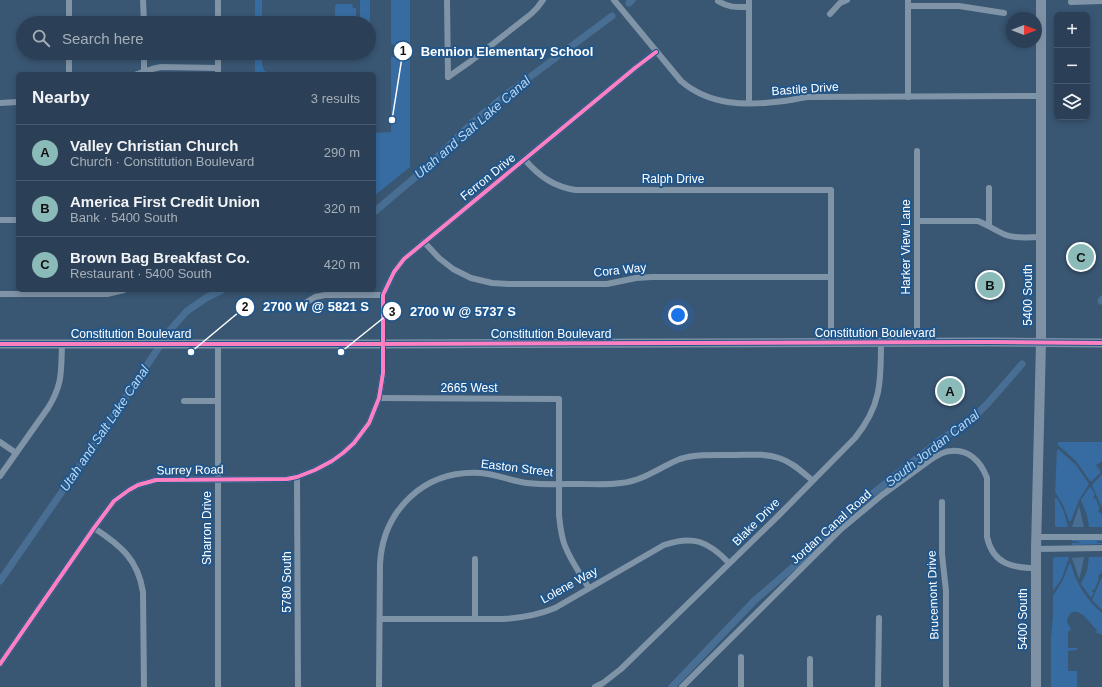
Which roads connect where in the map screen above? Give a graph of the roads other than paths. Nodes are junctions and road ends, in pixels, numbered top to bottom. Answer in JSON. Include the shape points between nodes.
{"nodes":[{"id":1,"x":69,"y":0,"type":"edge"},
{"id":2,"x":143,"y":0,"type":"edge"},
{"id":3,"x":218,"y":0,"type":"edge"},
{"id":4,"x":447,"y":0,"type":"edge"},
{"id":5,"x":543,"y":0,"type":"edge"},
{"id":6,"x":614,"y":0,"type":"edge"},
{"id":7,"x":749,"y":0,"type":"edge"},
{"id":8,"x":847,"y":0,"type":"edge"},
{"id":9,"x":1041,"y":0,"type":"edge"},
{"id":10,"x":718,"y":1,"type":"edge"},
{"id":11,"x":1071,"y":2,"type":"dead end"},
{"id":12,"x":1102,"y":2,"type":"edge"},
{"id":13,"x":908,"y":3,"type":"edge"},
{"id":14,"x":749,"y":7,"type":"junction"},
{"id":15,"x":1004,"y":13,"type":"dead end"},
{"id":16,"x":830,"y":14,"type":"dead end"},
{"id":17,"x":69,"y":16,"type":"edge"},
{"id":18,"x":144,"y":16,"type":"edge"},
{"id":19,"x":218,"y":16,"type":"edge"},
{"id":20,"x":656,"y":52,"type":"junction"},
{"id":21,"x":69,"y":60,"type":"edge"},
{"id":22,"x":144,"y":60,"type":"edge"},
{"id":23,"x":218,"y":60,"type":"edge"},
{"id":24,"x":144,"y":71,"type":"joint"},
{"id":25,"x":218,"y":71,"type":"edge"},
{"id":26,"x":69,"y":72,"type":"edge"},
{"id":27,"x":1041,"y":96,"type":"junction"},
{"id":28,"x":908,"y":97,"type":"junction"},
{"id":29,"x":16,"y":102,"type":"edge"},
{"id":30,"x":0,"y":103,"type":"edge"},
{"id":31,"x":749,"y":103,"type":"junction"},
{"id":32,"x":917,"y":152,"type":"dead end"},
{"id":33,"x":525,"y":160,"type":"junction"},
{"id":34,"x":989,"y":188,"type":"dead end"},
{"id":35,"x":0,"y":220,"type":"edge"},
{"id":36,"x":16,"y":220,"type":"edge"},
{"id":37,"x":917,"y":221,"type":"junction"},
{"id":38,"x":989,"y":226,"type":"junction"},
{"id":39,"x":1041,"y":237,"type":"junction"},
{"id":40,"x":424,"y":242,"type":"junction"},
{"id":41,"x":831,"y":277,"type":"junction"},
{"id":42,"x":116,"y":292,"type":"edge"},
{"id":43,"x":0,"y":294,"type":"edge"},
{"id":44,"x":383,"y":295,"type":"junction"},
{"id":45,"x":307,"y":302,"type":"dead end"},
{"id":46,"x":1041,"y":342,"type":"junction"},
{"id":47,"x":831,"y":343,"type":"junction"},
{"id":48,"x":881,"y":343,"type":"junction"},
{"id":49,"x":917,"y":343,"type":"junction"},
{"id":50,"x":1102,"y":343,"type":"edge"},
{"id":51,"x":0,"y":344,"type":"edge"},
{"id":52,"x":62,"y":344,"type":"junction"},
{"id":53,"x":218,"y":344,"type":"junction"},
{"id":54,"x":382,"y":344,"type":"junction"},
{"id":55,"x":379,"y":398,"type":"junction"},
{"id":56,"x":184,"y":401,"type":"dead end"},
{"id":57,"x":218,"y":401,"type":"junction"},
{"id":58,"x":0,"y":442,"type":"edge"},
{"id":59,"x":16,"y":453,"type":"junction"},
{"id":60,"x":0,"y":476,"type":"edge"},
{"id":61,"x":298,"y":477,"type":"junction"},
{"id":62,"x":218,"y":480,"type":"junction"},
{"id":63,"x":812,"y":480,"type":"junction"},
{"id":64,"x":559,"y":484,"type":"junction"},
{"id":65,"x":942,"y":502,"type":"dead end"},
{"id":66,"x":94,"y":528,"type":"junction"},
{"id":67,"x":1036,"y":537,"type":"junction"},
{"id":68,"x":1102,"y":537,"type":"edge"},
{"id":69,"x":1102,"y":548,"type":"edge"},
{"id":70,"x":1036,"y":549,"type":"junction"},
{"id":71,"x":475,"y":559,"type":"dead end"},
{"id":72,"x":729,"y":563,"type":"junction"},
{"id":73,"x":1036,"y":568,"type":"junction"},
{"id":74,"x":589,"y":588,"type":"junction"},
{"id":75,"x":878,"y":618,"type":"dead end"},
{"id":76,"x":380,"y":619,"type":"junction"},
{"id":77,"x":475,"y":619,"type":"junction"},
{"id":78,"x":741,"y":657,"type":"dead end"},
{"id":79,"x":810,"y":659,"type":"dead end"},
{"id":80,"x":0,"y":664,"type":"edge"},
{"id":81,"x":144,"y":687,"type":"edge"},
{"id":82,"x":218,"y":687,"type":"edge"},
{"id":83,"x":298,"y":687,"type":"edge"},
{"id":84,"x":379,"y":687,"type":"edge"},
{"id":85,"x":595,"y":687,"type":"edge"},
{"id":86,"x":682,"y":687,"type":"edge"},
{"id":87,"x":741,"y":687,"type":"edge"},
{"id":88,"x":810,"y":687,"type":"edge"},
{"id":89,"x":878,"y":687,"type":"edge"},
{"id":90,"x":946,"y":687,"type":"edge"},
{"id":91,"x":1036,"y":687,"type":"edge"}],
"edges":[{"from":1,"to":17,"type":"street"},
{"from":2,"to":18,"type":"street"},
{"from":3,"to":19,"type":"street"},
{"from":4,"to":5,"type":"street","via":[[448,77],[525,18]]},
{"from":6,"to":20,"type":"street","name":"Bastile Drive"},
{"from":7,"to":14,"type":"street"},
{"from":8,"to":16,"type":"street","via":[[840,3]]},
{"from":9,"to":27,"type":"main road","name":"5400 South"},
{"from":10,"to":14,"type":"street","via":[[725,6]]},
{"from":11,"to":12,"type":"street"},
{"from":13,"to":15,"type":"street","via":[[958,6]]},
{"from":13,"to":28,"type":"street"},
{"from":14,"to":31,"type":"street"},
{"from":20,"to":31,"type":"street","name":"Bastile Drive","via":[[681,81],[703,95],[730,102]]},
{"from":20,"to":33,"type":"street","name":"Ferron Drive"},
{"from":21,"to":26,"type":"street"},
{"from":22,"to":24,"type":"street"},
{"from":23,"to":25,"type":"street"},
{"from":24,"to":25,"type":"street","via":[[173,67]]},
{"from":27,"to":28,"type":"street","name":"Bastile Drive"},
{"from":27,"to":39,"type":"main road","name":"5400 South"},
{"from":28,"to":31,"type":"street","name":"Bastile Drive","via":[[808,98]]},
{"from":29,"to":30,"type":"street"},
{"from":32,"to":37,"type":"street","name":"Harker View Lane"},
{"from":33,"to":40,"type":"street","name":"Ferron Drive"},
{"from":33,"to":41,"type":"street","name":"Ralph Drive","via":[[546,180],[576,190],[831,190]]},
{"from":34,"to":38,"type":"street"},
{"from":35,"to":36,"type":"street"},
{"from":37,"to":38,"type":"street","via":[[978,221]]},
{"from":37,"to":49,"type":"street","name":"Harker View Lane"},
{"from":38,"to":39,"type":"street","via":[[1014,237]]},
{"from":39,"to":46,"type":"main road","name":"5400 South"},
{"from":40,"to":41,"type":"street","name":"Cora Way","via":[[453,269],[484,282],[499,284],[607,284],[652,277]]},
{"from":40,"to":44,"type":"street","name":"Ferron Drive","via":[[399,264]]},
{"from":41,"to":47,"type":"street"},
{"from":42,"to":43,"type":"street"},
{"from":44,"to":45,"type":"street","via":[[325,295]]},
{"from":44,"to":54,"type":"street","name":"Ferron Drive"},
{"from":46,"to":49,"type":"main road","name":"Constitution Boulevard"},
{"from":46,"to":50,"type":"main road","name":"Constitution Boulevard"},
{"from":46,"to":67,"type":"main road","name":"5400 South"},
{"from":47,"to":48,"type":"main road","name":"Constitution Boulevard"},
{"from":47,"to":54,"type":"main road","name":"Constitution Boulevard"},
{"from":48,"to":49,"type":"main road","name":"Constitution Boulevard"},
{"from":48,"to":63,"type":"street","name":"Blake Drive","via":[[880,386],[870,417],[855,438]]},
{"from":51,"to":52,"type":"main road","name":"Constitution Boulevard"},
{"from":52,"to":53,"type":"main road","name":"Constitution Boulevard"},
{"from":52,"to":59,"type":"street","via":[[61,377],[57,392]]},
{"from":53,"to":54,"type":"main road","name":"Constitution Boulevard"},
{"from":53,"to":57,"type":"street","name":"Sharron Drive"},
{"from":54,"to":55,"type":"street","name":"Surrey Road","via":[[383,373]]},
{"from":55,"to":61,"type":"street","name":"Surrey Road","via":[[369,423],[354,444],[332,461]]},
{"from":55,"to":64,"type":"street","name":"2665 West","via":[[559,399]]},
{"from":56,"to":57,"type":"street"},
{"from":57,"to":62,"type":"street","name":"Sharron Drive"},
{"from":58,"to":59,"type":"street"},
{"from":59,"to":60,"type":"street"},
{"from":61,"to":62,"type":"street","name":"Surrey Road","via":[[277,480]]},
{"from":61,"to":83,"type":"street","name":"5780 South"},
{"from":62,"to":66,"type":"street","name":"Surrey Road","via":[[165,480],[138,485],[114,501]]},
{"from":62,"to":82,"type":"street","name":"Sharron Drive"},
{"from":63,"to":64,"type":"street","name":"Easton Street","via":[[790,463],[767,455],[711,455],[680,459],[628,483]]},
{"from":63,"to":72,"type":"street","name":"Blake Drive"},
{"from":64,"to":74,"type":"street","via":[[562,537]]},
{"from":64,"to":76,"type":"street","name":"Easton Street","via":[[528,483],[484,474],[464,474],[437,480],[412,495],[395,514],[381,548]]},
{"from":65,"to":90,"type":"street","name":"Brucemont Drive","via":[[942,554],[946,590]]},
{"from":66,"to":80,"type":"street","name":"Surrey Road"},
{"from":66,"to":81,"type":"street","via":[[130,557],[142,582]]},
{"from":67,"to":68,"type":"street"},
{"from":67,"to":70,"type":"main road","name":"5400 South"},
{"from":69,"to":70,"type":"street"},
{"from":70,"to":73,"type":"main road","name":"5400 South"},
{"from":71,"to":77,"type":"street"},
{"from":72,"to":74,"type":"street","name":"Lolene Way","via":[[711,547],[685,540],[664,545]]},
{"from":72,"to":85,"type":"street","name":"Blake Drive","via":[[621,669]]},
{"from":73,"to":86,"type":"street","name":"Jordan Canal Road","via":[[1006,564],[994,553],[989,546],[984,470],[978,461],[965,453],[950,451],[930,460],[871,503],[840,530]]},
{"from":73,"to":91,"type":"main road","name":"5400 South"},
{"from":74,"to":77,"type":"street","name":"Lolene Way","via":[[555,608],[538,614],[519,618]]},
{"from":75,"to":89,"type":"street"},
{"from":76,"to":77,"type":"street","name":"Lolene Way"},
{"from":76,"to":84,"type":"street","name":"Easton Street"},
{"from":78,"to":87,"type":"street"},
{"from":79,"to":88,"type":"street"}]}
